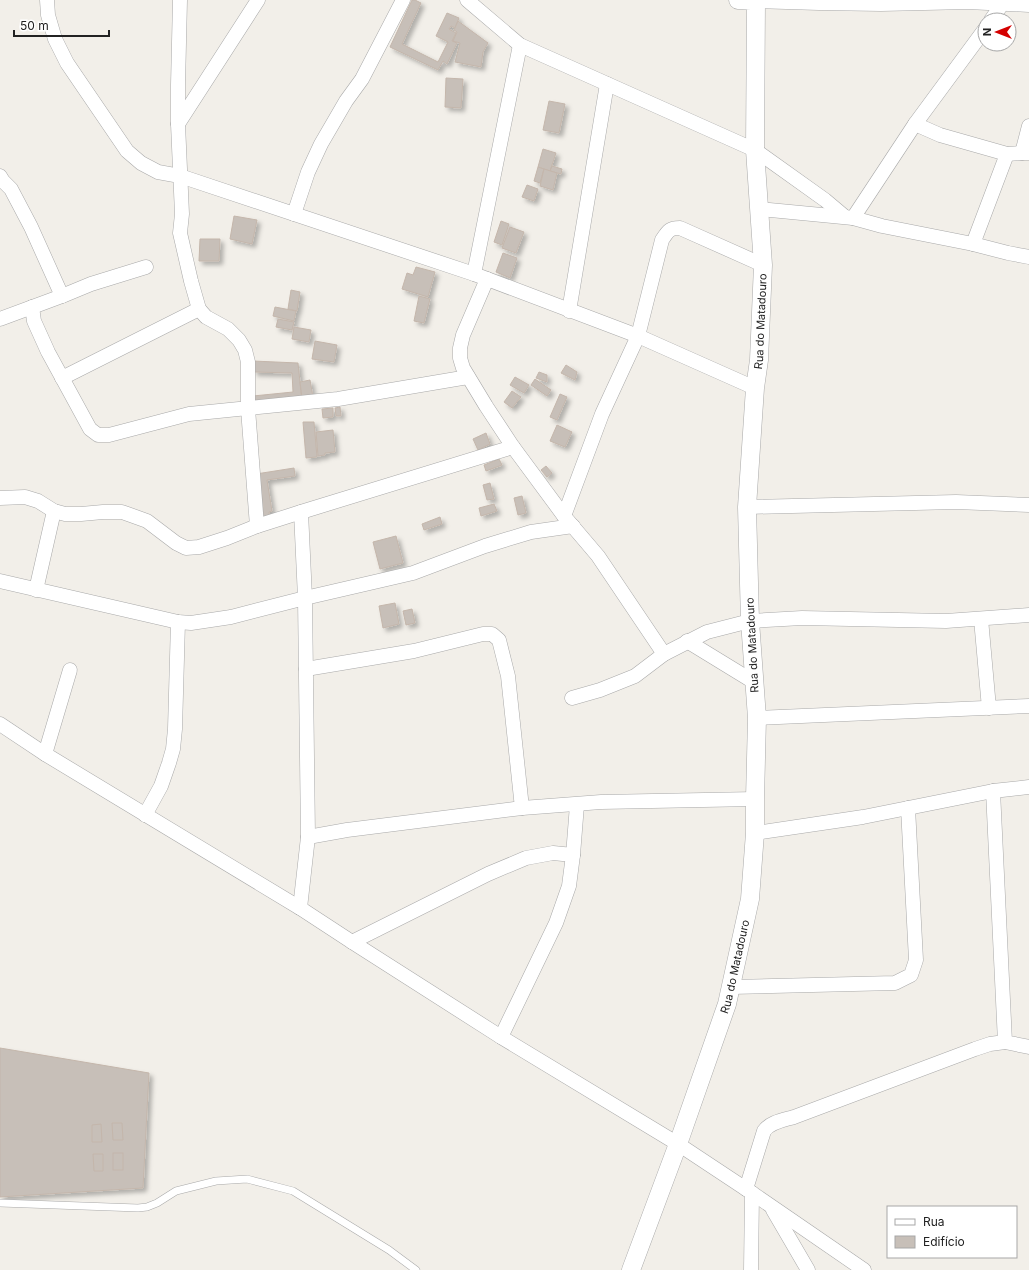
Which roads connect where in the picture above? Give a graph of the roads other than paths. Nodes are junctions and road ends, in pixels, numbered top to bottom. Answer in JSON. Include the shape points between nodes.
{"nodes":[{"id":1,"x":47,"y":0,"type":"edge"},
{"id":2,"x":180,"y":0,"type":"edge"},
{"id":3,"x":258,"y":0,"type":"edge"},
{"id":4,"x":403,"y":0,"type":"edge"},
{"id":5,"x":467,"y":0,"type":"edge"},
{"id":6,"x":738,"y":0,"type":"edge"},
{"id":7,"x":756,"y":0,"type":"edge"},
{"id":8,"x":968,"y":1,"type":"edge"},
{"id":9,"x":1010,"y":2,"type":"edge"},
{"id":10,"x":1029,"y":5,"type":"edge"},
{"id":11,"x":999,"y":12,"type":"edge"},
{"id":12,"x":977,"y":40,"type":"edge"},
{"id":13,"x":520,"y":45,"type":"junction"},
{"id":14,"x":608,"y":84,"type":"junction"},
{"id":15,"x":178,"y":124,"type":"junction"},
{"id":16,"x":915,"y":124,"type":"junction"},
{"id":17,"x":1029,"y":126,"type":"edge"},
{"id":18,"x":755,"y":150,"type":"junction"},
{"id":19,"x":1026,"y":153,"type":"edge"},
{"id":20,"x":1008,"y":154,"type":"junction"},
{"id":21,"x":180,"y":176,"type":"junction"},
{"id":22,"x":1,"y":181,"type":"edge"},
{"id":23,"x":759,"y":209,"type":"junction"},
{"id":24,"x":294,"y":214,"type":"junction"},
{"id":25,"x":848,"y":217,"type":"junction"},
{"id":26,"x":973,"y":244,"type":"junction"},
{"id":27,"x":1029,"y":257,"type":"edge"},
{"id":28,"x":763,"y":265,"type":"junction"},
{"id":29,"x":146,"y":267,"type":"dead end"},
{"id":30,"x":480,"y":277,"type":"junction"},
{"id":31,"x":62,"y":296,"type":"junction"},
{"id":32,"x":32,"y":307,"type":"junction"},
{"id":33,"x":199,"y":309,"type":"junction"},
{"id":34,"x":569,"y":311,"type":"junction"},
{"id":35,"x":0,"y":319,"type":"edge"},
{"id":36,"x":638,"y":336,"type":"junction"},
{"id":37,"x":468,"y":377,"type":"junction"},
{"id":38,"x":62,"y":378,"type":"junction"},
{"id":39,"x":755,"y":388,"type":"junction"},
{"id":40,"x":248,"y":409,"type":"junction"},
{"id":41,"x":513,"y":447,"type":"junction"},
{"id":42,"x":0,"y":498,"type":"edge"},
{"id":43,"x":1029,"y":505,"type":"edge"},
{"id":44,"x":747,"y":507,"type":"junction"},
{"id":45,"x":54,"y":510,"type":"junction"},
{"id":46,"x":301,"y":512,"type":"junction"},
{"id":47,"x":568,"y":521,"type":"junction"},
{"id":48,"x":258,"y":526,"type":"junction"},
{"id":49,"x":0,"y":581,"type":"edge"},
{"id":50,"x":36,"y":590,"type":"junction"},
{"id":51,"x":305,"y":598,"type":"junction"},
{"id":52,"x":1029,"y":615,"type":"edge"},
{"id":53,"x":981,"y":619,"type":"junction"},
{"id":54,"x":750,"y":621,"type":"junction"},
{"id":55,"x":178,"y":622,"type":"junction"},
{"id":56,"x":687,"y":641,"type":"junction"},
{"id":57,"x":664,"y":654,"type":"junction"},
{"id":58,"x":306,"y":669,"type":"junction"},
{"id":59,"x":70,"y":670,"type":"dead end"},
{"id":60,"x":754,"y":682,"type":"junction"},
{"id":61,"x":572,"y":698,"type":"dead end"},
{"id":62,"x":1029,"y":706,"type":"edge"},
{"id":63,"x":989,"y":708,"type":"junction"},
{"id":64,"x":757,"y":718,"type":"junction"},
{"id":65,"x":0,"y":724,"type":"edge"},
{"id":66,"x":45,"y":754,"type":"junction"},
{"id":67,"x":1029,"y":787,"type":"edge"},
{"id":68,"x":992,"y":791,"type":"junction"},
{"id":69,"x":755,"y":799,"type":"junction"},
{"id":70,"x":577,"y":805,"type":"junction"},
{"id":71,"x":522,"y":808,"type":"junction"},
{"id":72,"x":908,"y":808,"type":"junction"},
{"id":73,"x":146,"y":815,"type":"junction"},
{"id":74,"x":755,"y":833,"type":"junction"},
{"id":75,"x":308,"y":837,"type":"junction"},
{"id":76,"x":573,"y":855,"type":"junction"},
{"id":77,"x":300,"y":908,"type":"junction"},
{"id":78,"x":352,"y":942,"type":"junction"},
{"id":79,"x":731,"y":987,"type":"junction"},
{"id":80,"x":501,"y":1037,"type":"junction"},
{"id":81,"x":1005,"y":1042,"type":"junction"},
{"id":82,"x":1029,"y":1047,"type":"edge"},
{"id":83,"x":678,"y":1144,"type":"junction"},
{"id":84,"x":749,"y":1191,"type":"junction"},
{"id":85,"x":0,"y":1204,"type":"edge"},
{"id":86,"x":770,"y":1205,"type":"junction"},
{"id":87,"x":416,"y":1270,"type":"edge"},
{"id":88,"x":631,"y":1270,"type":"edge"},
{"id":89,"x":751,"y":1270,"type":"edge"},
{"id":90,"x":808,"y":1270,"type":"edge"},
{"id":91,"x":864,"y":1270,"type":"edge"}],
"edges":[{"from":1,"to":21,"type":"street","via":[[48,15],[55,39],[67,63],[127,151],[141,163],[158,172]]},
{"from":2,"to":15,"type":"street"},
{"from":3,"to":15,"type":"street"},
{"from":4,"to":24,"type":"street","via":[[362,79],[321,144],[308,172]]},
{"from":5,"to":13,"type":"street"},
{"from":6,"to":7,"type":"street"},
{"from":7,"to":8,"type":"street","via":[[873,4]]},
{"from":7,"to":18,"type":"street","name":"Rua do Matadouro"},
{"from":8,"to":9,"type":"street"},
{"from":9,"to":10,"type":"street"},
{"from":9,"to":11,"type":"street"},
{"from":12,"to":16,"type":"street"},
{"from":13,"to":14,"type":"street"},
{"from":13,"to":30,"type":"street"},
{"from":14,"to":18,"type":"street"},
{"from":14,"to":34,"type":"street"},
{"from":15,"to":21,"type":"street"},
{"from":16,"to":20,"type":"street","via":[[940,135]]},
{"from":16,"to":25,"type":"street"},
{"from":17,"to":19,"type":"street"},
{"from":18,"to":23,"type":"street","name":"Rua do Matadouro"},
{"from":18,"to":25,"type":"street"},
{"from":19,"to":20,"type":"street"},
{"from":20,"to":26,"type":"street"},
{"from":21,"to":24,"type":"street"},
{"from":21,"to":33,"type":"street","via":[[180,233]]},
{"from":22,"to":31,"type":"street","via":[[11,189]]},
{"from":23,"to":25,"type":"street"},
{"from":23,"to":28,"type":"street","name":"Rua do Matadouro"},
{"from":24,"to":30,"type":"street"},
{"from":25,"to":26,"type":"street"},
{"from":26,"to":27,"type":"street"},
{"from":28,"to":36,"type":"street","via":[[680,228],[672,228],[662,240]]},
{"from":28,"to":39,"type":"street","name":"Rua do Matadouro","via":[[759,360]]},
{"from":29,"to":31,"type":"street"},
{"from":30,"to":34,"type":"street"},
{"from":30,"to":37,"type":"street","via":[[460,348],[460,358]]},
{"from":31,"to":32,"type":"street"},
{"from":32,"to":35,"type":"street"},
{"from":32,"to":38,"type":"street","via":[[34,321]]},
{"from":33,"to":38,"type":"street"},
{"from":33,"to":40,"type":"street","via":[[206,317],[228,329],[245,350],[248,362]]},
{"from":34,"to":36,"type":"street"},
{"from":36,"to":39,"type":"street"},
{"from":36,"to":47,"type":"street","via":[[602,414]]},
{"from":37,"to":40,"type":"street","via":[[338,399]]},
{"from":37,"to":41,"type":"street"},
{"from":38,"to":40,"type":"street","via":[[90,429],[98,435],[109,435],[189,414]]},
{"from":39,"to":44,"type":"street","name":"Rua do Matadouro"},
{"from":40,"to":48,"type":"street"},
{"from":41,"to":46,"type":"street"},
{"from":41,"to":47,"type":"street"},
{"from":42,"to":45,"type":"street","via":[[25,497]]},
{"from":43,"to":44,"type":"street","via":[[956,502]]},
{"from":44,"to":54,"type":"street","name":"Rua do Matadouro"},
{"from":45,"to":48,"type":"street","via":[[65,514],[122,512],[146,521],[186,548],[199,547]]},
{"from":45,"to":50,"type":"street"},
{"from":46,"to":48,"type":"street"},
{"from":46,"to":51,"type":"street"},
{"from":47,"to":51,"type":"street","via":[[485,546],[413,573]]},
{"from":47,"to":57,"type":"street","via":[[598,556]]},
{"from":49,"to":50,"type":"street"},
{"from":50,"to":55,"type":"street"},
{"from":51,"to":55,"type":"street","via":[[231,617],[191,623]]},
{"from":51,"to":58,"type":"street"},
{"from":52,"to":53,"type":"street"},
{"from":53,"to":54,"type":"street","via":[[946,621],[802,618]]},
{"from":53,"to":63,"type":"street"},
{"from":54,"to":56,"type":"street","via":[[707,632]]},
{"from":54,"to":60,"type":"street","name":"Rua do Matadouro"},
{"from":55,"to":73,"type":"street","via":[[173,749],[161,786]]},
{"from":56,"to":57,"type":"street"},
{"from":56,"to":60,"type":"street"},
{"from":57,"to":61,"type":"street","via":[[635,676]]},
{"from":58,"to":71,"type":"street","via":[[492,634],[499,640],[508,676]]},
{"from":58,"to":75,"type":"street"},
{"from":59,"to":66,"type":"street"},
{"from":60,"to":64,"type":"street","name":"Rua do Matadouro"},
{"from":62,"to":63,"type":"street"},
{"from":63,"to":64,"type":"street"},
{"from":64,"to":69,"type":"street","name":"Rua do Matadouro"},
{"from":65,"to":66,"type":"street"},
{"from":66,"to":73,"type":"street"},
{"from":67,"to":68,"type":"street"},
{"from":68,"to":72,"type":"street"},
{"from":68,"to":81,"type":"street"},
{"from":69,"to":70,"type":"street","via":[[601,802]]},
{"from":69,"to":74,"type":"street","name":"Rua do Matadouro"},
{"from":70,"to":71,"type":"street"},
{"from":70,"to":76,"type":"street"},
{"from":71,"to":75,"type":"street"},
{"from":72,"to":74,"type":"street"},
{"from":72,"to":79,"type":"street","via":[[916,960],[911,975],[895,983]]},
{"from":73,"to":77,"type":"street"},
{"from":74,"to":79,"type":"street","name":"Rua do Matadouro","via":[[750,899]]},
{"from":75,"to":77,"type":"street"},
{"from":76,"to":78,"type":"street","via":[[553,853],[526,858]]},
{"from":76,"to":80,"type":"street","via":[[569,886],[556,923]]},
{"from":77,"to":78,"type":"street"},
{"from":78,"to":80,"type":"street"},
{"from":79,"to":83,"type":"street","name":"Rua do Matadouro"},
{"from":80,"to":83,"type":"street"},
{"from":81,"to":82,"type":"street"},
{"from":81,"to":84,"type":"street","via":[[975,1049],[772,1124],[764,1131]]},
{"from":83,"to":84,"type":"street"},
{"from":83,"to":88,"type":"street","name":"Rua do Matadouro"},
{"from":84,"to":86,"type":"street"},
{"from":84,"to":89,"type":"street"},
{"from":85,"to":87,"type":"lane","via":[[138,1208],[157,1203],[176,1191],[216,1181],[247,1179],[293,1191],[389,1250]]},
{"from":86,"to":90,"type":"street"},
{"from":86,"to":91,"type":"street"}]}
